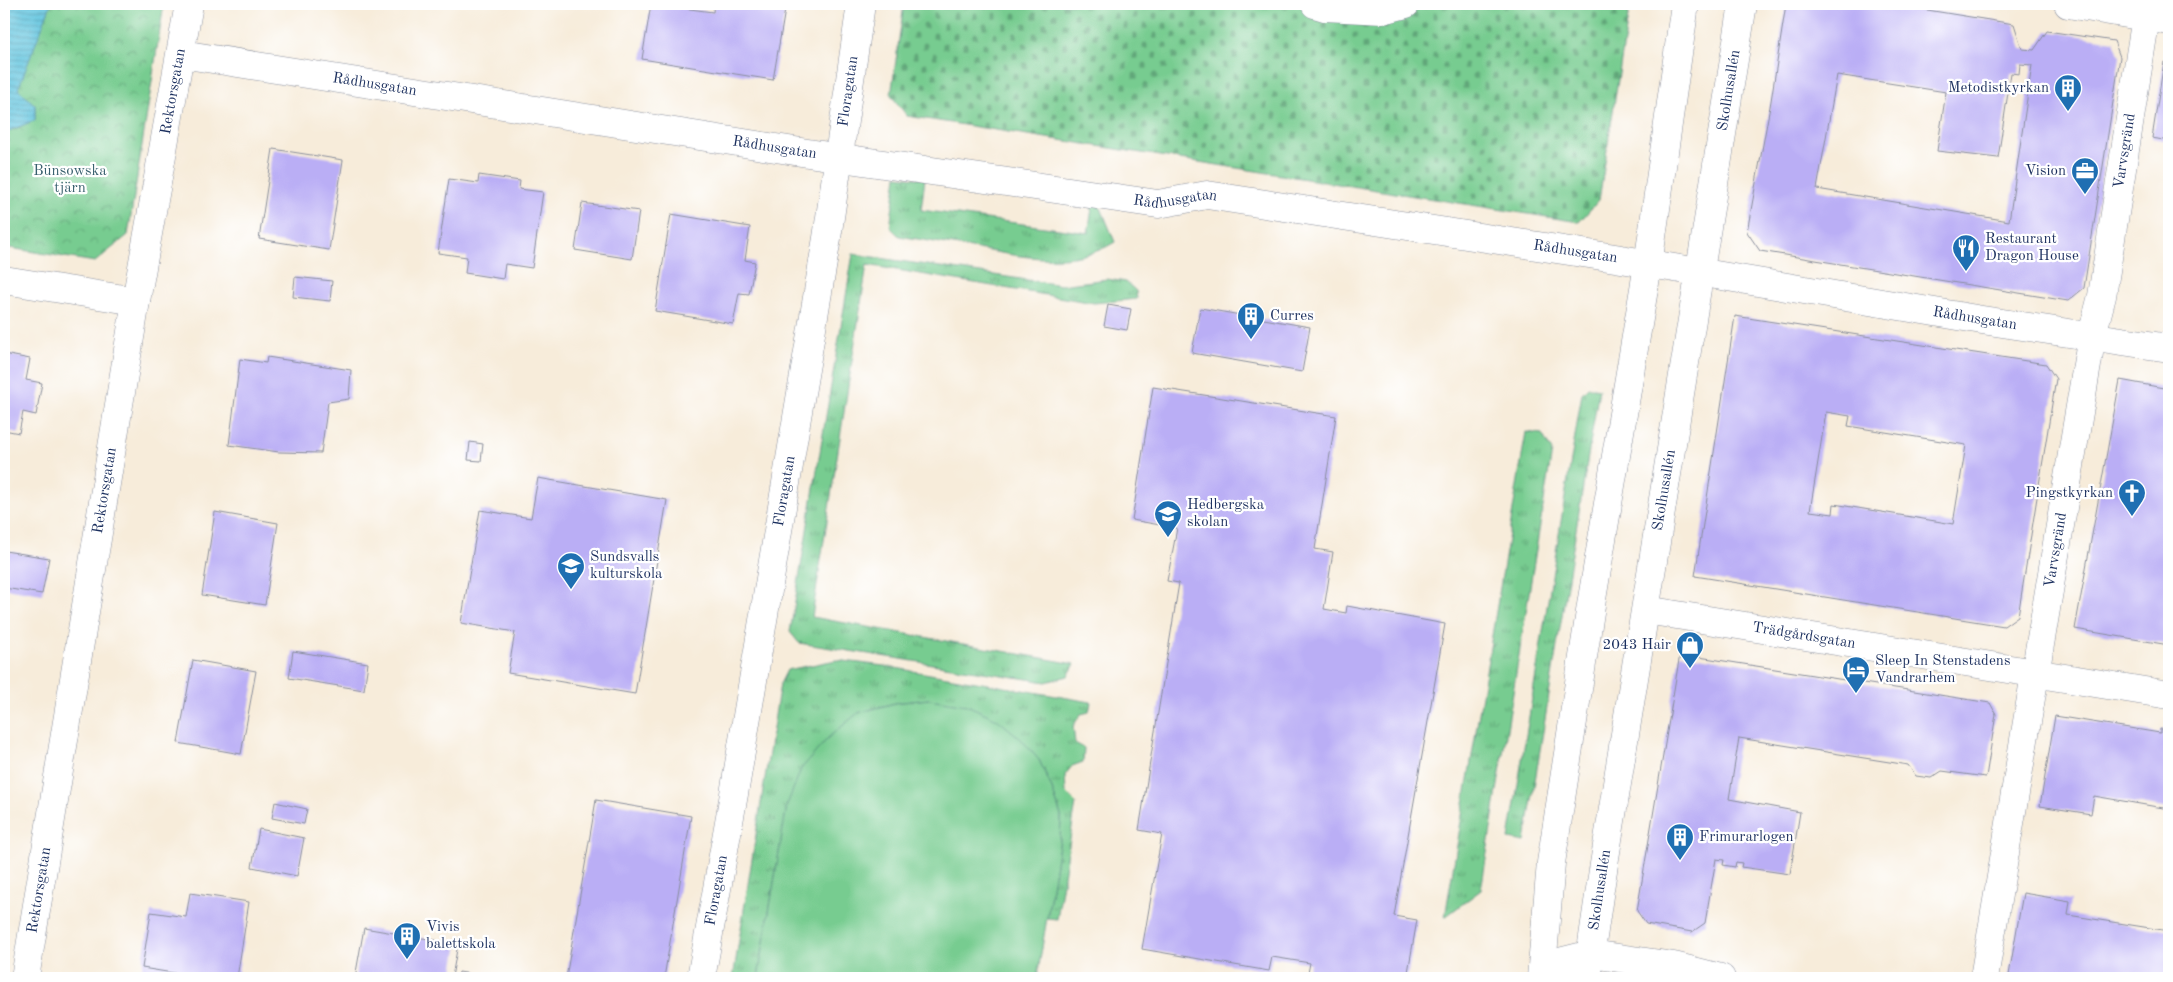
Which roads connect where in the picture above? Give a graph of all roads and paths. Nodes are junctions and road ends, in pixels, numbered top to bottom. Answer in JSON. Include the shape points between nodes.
{"nodes":[{"id":1,"x":189,"y":4,"type":"edge"},
{"id":2,"x":861,"y":4,"type":"edge"},
{"id":3,"x":1315,"y":4,"type":"edge"},
{"id":4,"x":1406,"y":4,"type":"edge"},
{"id":5,"x":1685,"y":4,"type":"edge"},
{"id":6,"x":1743,"y":4,"type":"edge"},
{"id":7,"x":2068,"y":4,"type":"edge"},
{"id":8,"x":2154,"y":14,"type":"edge"},
{"id":9,"x":181,"y":54,"type":"junction"},
{"id":10,"x":837,"y":158,"type":"junction"},
{"id":11,"x":1648,"y":265,"type":"junction"},
{"id":12,"x":1700,"y":273,"type":"junction"},
{"id":13,"x":4,"y":280,"type":"edge"},
{"id":14,"x":136,"y":301,"type":"junction"},
{"id":15,"x":2092,"y":335,"type":"junction"},
{"id":16,"x":2169,"y":348,"type":"edge"},
{"id":17,"x":1646,"y":610,"type":"junction"},
{"id":18,"x":2036,"y":673,"type":"junction"},
{"id":19,"x":2169,"y":695,"type":"edge"},
{"id":20,"x":1589,"y":966,"type":"edge"},
{"id":21,"x":1547,"y":974,"type":"edge"},
{"id":22,"x":25,"y":978,"type":"edge"},
{"id":23,"x":701,"y":978,"type":"edge"},
{"id":24,"x":1721,"y":978,"type":"edge"},
{"id":25,"x":1984,"y":978,"type":"edge"}],
"edges":[{"from":1,"to":9,"type":"street","name":"Rektorsgatan"},
{"from":2,"to":10,"type":"street","name":"Floragatan"},
{"from":3,"to":4,"type":"street","via":[[1383,10]]},
{"from":5,"to":11,"type":"street"},
{"from":6,"to":12,"type":"street","name":"Skolhusallén"},
{"from":7,"to":8,"type":"street"},
{"from":8,"to":15,"type":"street","name":"Varvsgränd"},
{"from":9,"to":10,"type":"street","name":"Rådhusgatan"},
{"from":9,"to":14,"type":"street","name":"Rektorsgatan"},
{"from":10,"to":11,"type":"street","name":"Rådhusgatan","via":[[1158,204],[1207,195]]},
{"from":10,"to":23,"type":"street","name":"Floragatan","via":[[824,258]]},
{"from":11,"to":12,"type":"street","name":"Rådhusgatan"},
{"from":11,"to":21,"type":"street","via":[[1551,864]]},
{"from":12,"to":15,"type":"street","name":"Rådhusgatan"},
{"from":12,"to":17,"type":"street","name":"Skolhusallén"},
{"from":13,"to":14,"type":"street"},
{"from":14,"to":22,"type":"street","name":"Rektorsgatan"},
{"from":15,"to":16,"type":"street","name":"Rådhusgatan"},
{"from":15,"to":18,"type":"street","name":"Varvsgränd"},
{"from":17,"to":18,"type":"street","name":"Trädgårdsgatan"},
{"from":17,"to":20,"type":"street","name":"Skolhusallén"},
{"from":18,"to":19,"type":"street","name":"Trädgårdsgatan"},
{"from":18,"to":25,"type":"street","name":"Varvsgränd"},
{"from":20,"to":21,"type":"street"},
{"from":20,"to":24,"type":"street","via":[[1674,966]]}]}
